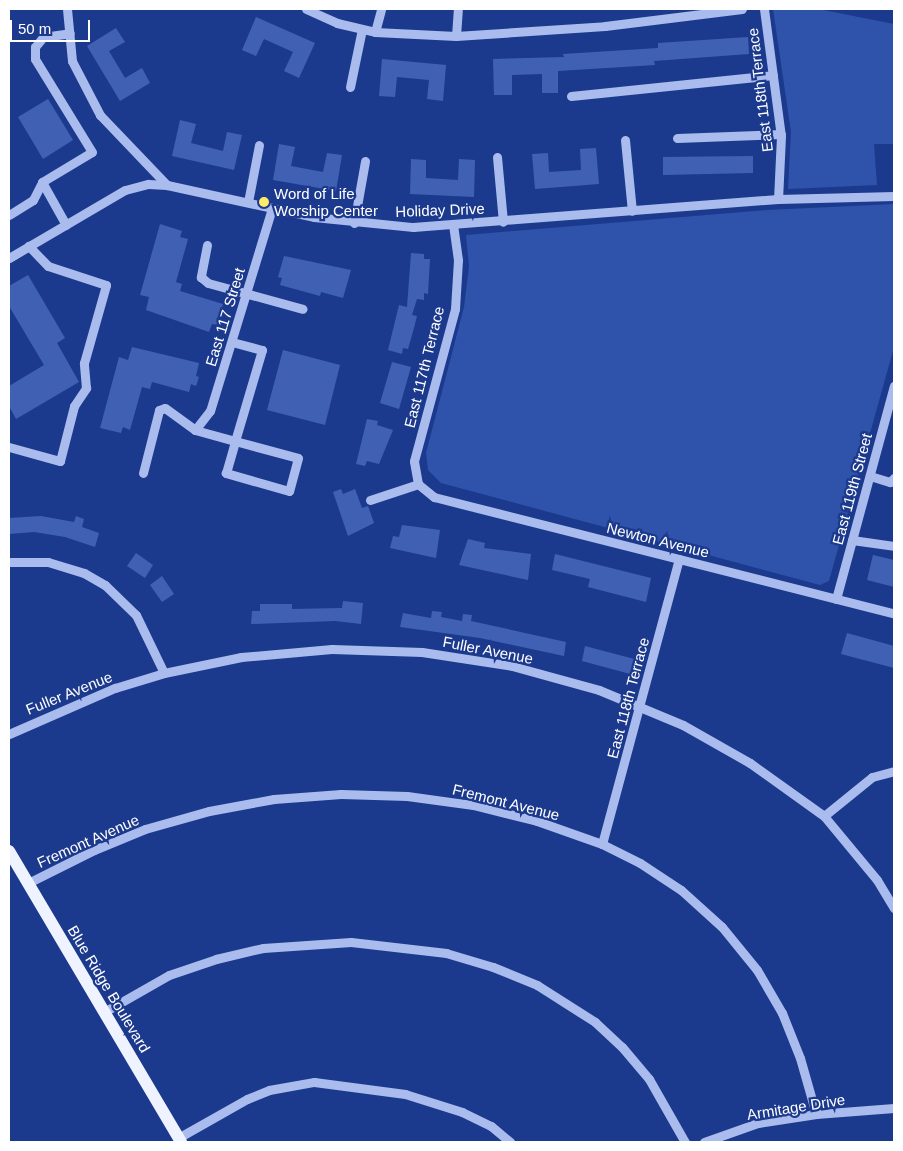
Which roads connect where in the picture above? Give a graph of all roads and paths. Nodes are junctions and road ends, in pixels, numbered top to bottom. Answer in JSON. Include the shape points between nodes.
{"nodes":[{"id":1,"x":67,"y":9,"type":"edge"},
{"id":2,"x":306,"y":9,"type":"edge"},
{"id":3,"x":381,"y":9,"type":"edge"},
{"id":4,"x":458,"y":9,"type":"edge"},
{"id":5,"x":742,"y":9,"type":"edge"},
{"id":6,"x":764,"y":9,"type":"edge"},
{"id":7,"x":362,"y":29,"type":"junction"},
{"id":8,"x":375,"y":32,"type":"junction"},
{"id":9,"x":70,"y":34,"type":"junction"},
{"id":10,"x":456,"y":36,"type":"junction"},
{"id":11,"x":773,"y":75,"type":"junction"},
{"id":12,"x":350,"y":87,"type":"dead end"},
{"id":13,"x":571,"y":96,"type":"dead end"},
{"id":14,"x":781,"y":134,"type":"junction"},
{"id":15,"x":678,"y":138,"type":"dead end"},
{"id":16,"x":625,"y":140,"type":"dead end"},
{"id":17,"x":259,"y":145,"type":"dead end"},
{"id":18,"x":497,"y":157,"type":"dead end"},
{"id":19,"x":365,"y":161,"type":"dead end"},
{"id":20,"x":42,"y":182,"type":"junction"},
{"id":21,"x":167,"y":185,"type":"junction"},
{"id":22,"x":894,"y":196,"type":"edge"},
{"id":23,"x":778,"y":198,"type":"junction"},
{"id":24,"x":248,"y":202,"type":"junction"},
{"id":25,"x":272,"y":208,"type":"junction"},
{"id":26,"x":632,"y":211,"type":"junction"},
{"id":27,"x":9,"y":216,"type":"edge"},
{"id":28,"x":504,"y":222,"type":"junction"},
{"id":29,"x":354,"y":223,"type":"junction"},
{"id":30,"x":66,"y":225,"type":"junction"},
{"id":31,"x":453,"y":226,"type":"junction"},
{"id":32,"x":207,"y":245,"type":"dead end"},
{"id":33,"x":29,"y":246,"type":"junction"},
{"id":34,"x":9,"y":258,"type":"edge"},
{"id":35,"x":248,"y":296,"type":"junction"},
{"id":36,"x":303,"y":309,"type":"dead end"},
{"id":37,"x":232,"y":342,"type":"junction"},
{"id":38,"x":894,"y":386,"type":"edge"},
{"id":39,"x":195,"y":430,"type":"junction"},
{"id":40,"x":236,"y":441,"type":"junction"},
{"id":41,"x":9,"y":447,"type":"edge"},
{"id":42,"x":143,"y":472,"type":"dead end"},
{"id":43,"x":870,"y":476,"type":"junction"},
{"id":44,"x":894,"y":478,"type":"edge"},
{"id":45,"x":418,"y":484,"type":"junction"},
{"id":46,"x":370,"y":500,"type":"dead end"},
{"id":47,"x":852,"y":540,"type":"junction"},
{"id":48,"x":894,"y":546,"type":"edge"},
{"id":49,"x":679,"y":559,"type":"junction"},
{"id":50,"x":9,"y":562,"type":"edge"},
{"id":51,"x":836,"y":599,"type":"junction"},
{"id":52,"x":894,"y":613,"type":"edge"},
{"id":53,"x":164,"y":673,"type":"junction"},
{"id":54,"x":640,"y":708,"type":"junction"},
{"id":55,"x":9,"y":734,"type":"edge"},
{"id":56,"x":894,"y":771,"type":"edge"},
{"id":57,"x":824,"y":816,"type":"junction"},
{"id":58,"x":602,"y":844,"type":"junction"},
{"id":59,"x":9,"y":852,"type":"edge"},
{"id":60,"x":28,"y":884,"type":"junction"},
{"id":61,"x":894,"y":908,"type":"edge"},
{"id":62,"x":104,"y":1012,"type":"junction"},
{"id":63,"x":894,"y":1108,"type":"edge"},
{"id":64,"x":816,"y":1114,"type":"junction"},
{"id":65,"x":180,"y":1140,"type":"edge"},
{"id":66,"x":510,"y":1142,"type":"edge"},
{"id":67,"x":685,"y":1142,"type":"edge"},
{"id":68,"x":704,"y":1142,"type":"edge"}],
"edges":[{"from":1,"to":9,"type":"street"},
{"from":2,"to":7,"type":"street"},
{"from":3,"to":8,"type":"street"},
{"from":4,"to":10,"type":"street"},
{"from":5,"to":10,"type":"street","via":[[605,26]]},
{"from":6,"to":11,"type":"street","name":"East 118th Terrace"},
{"from":7,"to":8,"type":"street"},
{"from":7,"to":12,"type":"street"},
{"from":8,"to":10,"type":"street"},
{"from":9,"to":20,"type":"street","via":[[43,37],[35,47],[35,59],[92,152]]},
{"from":9,"to":21,"type":"street","via":[[72,61],[100,115]]},
{"from":11,"to":13,"type":"street"},
{"from":11,"to":14,"type":"street","name":"East 118th Terrace"},
{"from":14,"to":15,"type":"street"},
{"from":14,"to":23,"type":"street","name":"East 118th Terrace"},
{"from":16,"to":26,"type":"street"},
{"from":17,"to":24,"type":"street"},
{"from":18,"to":28,"type":"street"},
{"from":19,"to":29,"type":"street"},
{"from":20,"to":27,"type":"street","via":[[33,200]]},
{"from":20,"to":30,"type":"street"},
{"from":21,"to":24,"type":"street","name":"Holiday Drive"},
{"from":21,"to":30,"type":"street","name":"Holiday Drive","via":[[148,184],[126,190]]},
{"from":22,"to":23,"type":"street","name":"Holiday Drive"},
{"from":23,"to":26,"type":"street","name":"Holiday Drive"},
{"from":24,"to":25,"type":"street","name":"Holiday Drive"},
{"from":25,"to":29,"type":"street","name":"Holiday Drive"},
{"from":25,"to":35,"type":"street","name":"East 117 Street"},
{"from":26,"to":28,"type":"street","name":"Holiday Drive"},
{"from":28,"to":31,"type":"street","name":"Holiday Drive"},
{"from":29,"to":31,"type":"street","name":"Holiday Drive"},
{"from":30,"to":33,"type":"street","name":"Holiday Drive"},
{"from":31,"to":45,"type":"street","name":"East 117th Terrace","via":[[458,260],[455,309],[414,461]]},
{"from":32,"to":35,"type":"street","via":[[201,277],[208,283]]},
{"from":33,"to":34,"type":"street","name":"Holiday Drive"},
{"from":33,"to":41,"type":"street","via":[[48,266],[106,285],[84,363],[86,388],[74,406],[60,461]]},
{"from":35,"to":36,"type":"street"},
{"from":35,"to":37,"type":"street","name":"East 117 Street"},
{"from":37,"to":39,"type":"street","name":"East 117 Street","via":[[210,411]]},
{"from":37,"to":40,"type":"street","via":[[262,350]]},
{"from":38,"to":43,"type":"street","name":"East 119th Street"},
{"from":39,"to":40,"type":"street"},
{"from":39,"to":42,"type":"street","via":[[165,408],[159,410]]},
{"from":40,"to":40,"type":"street","via":[[298,458],[289,491],[226,473]]},
{"from":43,"to":44,"type":"street","via":[[890,482]]},
{"from":43,"to":47,"type":"street","name":"East 119th Street"},
{"from":45,"to":46,"type":"street"},
{"from":45,"to":49,"type":"street","name":"Newton Avenue","via":[[434,497]]},
{"from":47,"to":48,"type":"street"},
{"from":47,"to":51,"type":"street","name":"East 119th Street"},
{"from":49,"to":51,"type":"street","name":"Newton Avenue"},
{"from":49,"to":54,"type":"street","name":"East 118th Terrace"},
{"from":50,"to":53,"type":"street","via":[[48,562],[84,573],[105,585],[136,614]]},
{"from":51,"to":52,"type":"street","name":"Newton Avenue"},
{"from":53,"to":54,"type":"street","name":"Fuller Avenue","via":[[241,657],[332,649],[422,652],[512,666],[599,690]]},
{"from":53,"to":55,"type":"street","name":"Fuller Avenue","via":[[67,706]]},
{"from":54,"to":57,"type":"street","name":"Fuller Avenue","via":[[683,725],[750,763]]},
{"from":54,"to":58,"type":"street","name":"East 118th Terrace"},
{"from":56,"to":57,"type":"street","via":[[872,777]]},
{"from":57,"to":61,"type":"street","name":"Fuller Avenue","via":[[865,865]]},
{"from":58,"to":60,"type":"street","name":"Fremont Avenue","via":[[537,821],[473,805],[407,796],[341,794],[274,799],[209,811],[145,829]]},
{"from":58,"to":64,"type":"street","name":"Fremont Avenue","via":[[640,863],[681,890],[722,927],[757,970],[782,1013],[800,1058]]},
{"from":59,"to":60,"type":"main road","name":"Blue Ridge Boulevard"},
{"from":60,"to":62,"type":"main road","name":"Blue Ridge Boulevard"},
{"from":62,"to":65,"type":"main road","name":"Blue Ridge Boulevard"},
{"from":62,"to":67,"type":"street","via":[[169,976],[216,959],[263,948],[351,942],[446,953],[537,985],[595,1022],[650,1079]]},
{"from":63,"to":64,"type":"street","name":"Armitage Drive"},
{"from":64,"to":68,"type":"street","name":"Armitage Drive","via":[[758,1123]]},
{"from":65,"to":66,"type":"street","via":[[247,1099],[284,1086],[314,1082],[405,1094],[462,1112],[491,1126]]}]}
